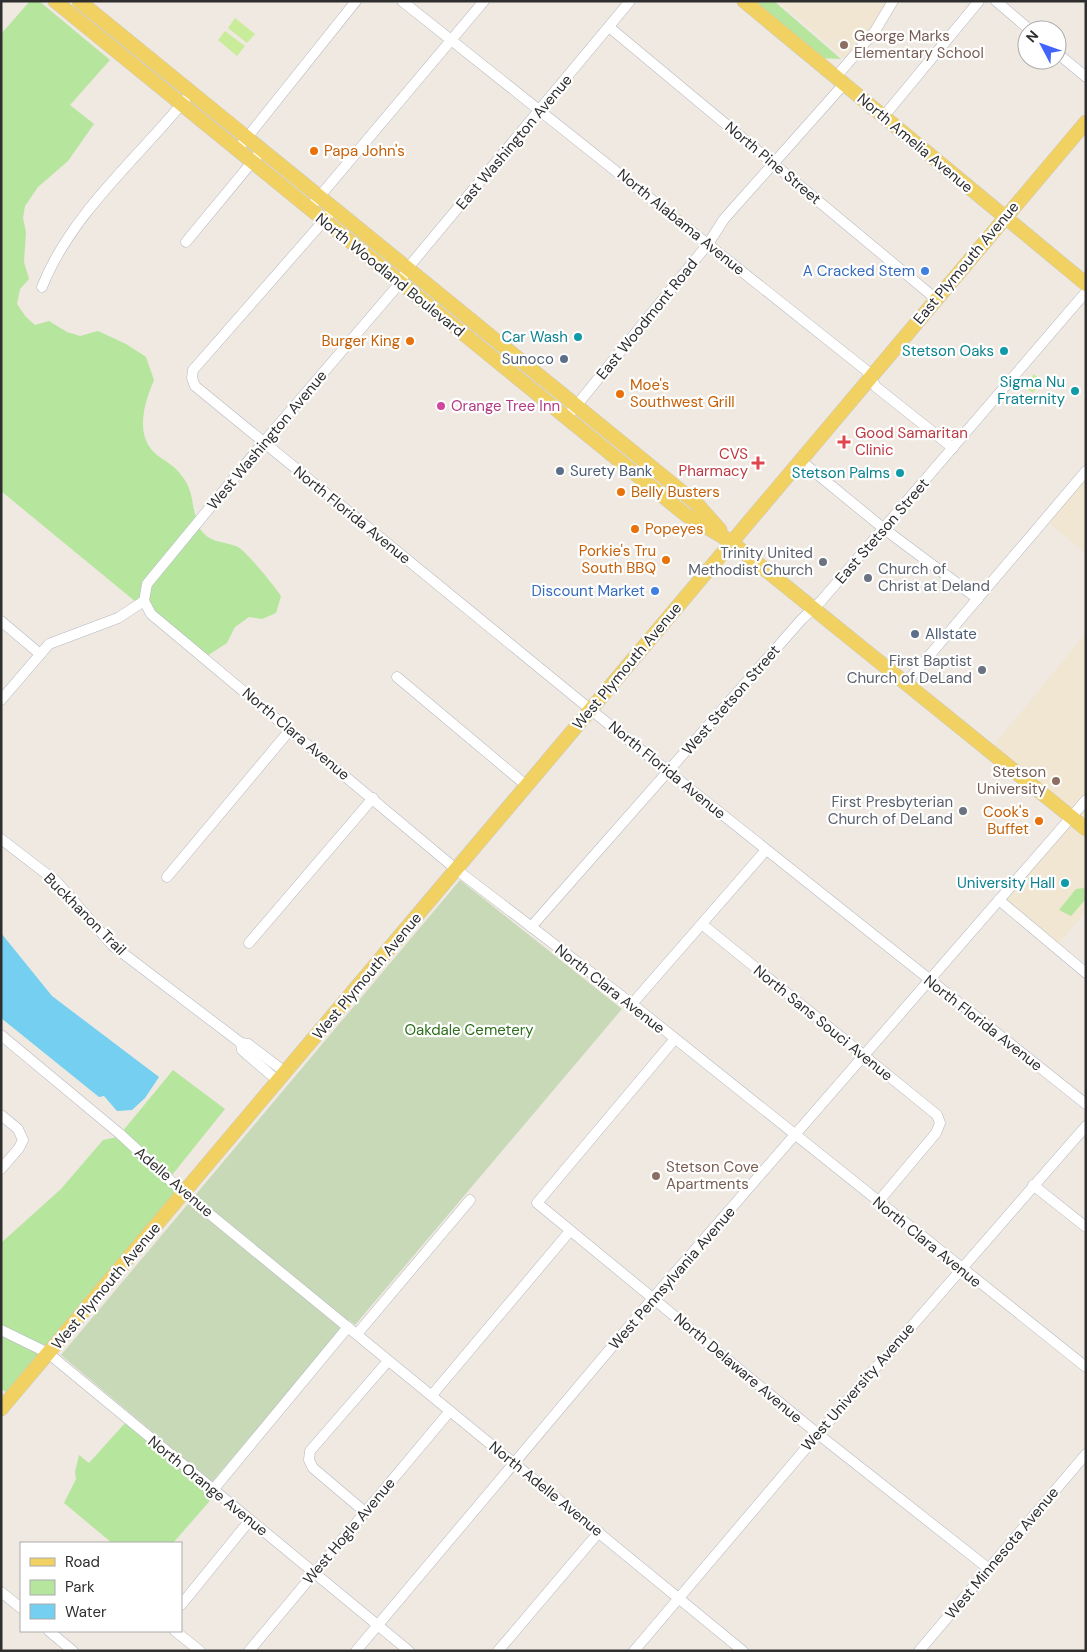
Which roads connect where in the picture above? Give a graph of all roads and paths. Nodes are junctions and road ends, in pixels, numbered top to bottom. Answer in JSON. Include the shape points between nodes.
{"nodes":[{"id":1,"x":55,"y":1,"type":"edge"},
{"id":2,"x":356,"y":1,"type":"edge"},
{"id":3,"x":402,"y":1,"type":"edge"},
{"id":4,"x":484,"y":1,"type":"edge"},
{"id":5,"x":630,"y":1,"type":"edge"},
{"id":6,"x":744,"y":1,"type":"edge"},
{"id":7,"x":893,"y":1,"type":"edge"},
{"id":8,"x":979,"y":1,"type":"edge"},
{"id":9,"x":996,"y":1,"type":"edge"},
{"id":10,"x":80,"y":2,"type":"edge"},
{"id":11,"x":71,"y":14,"type":"junction"},
{"id":12,"x":1018,"y":20,"type":"edge"},
{"id":13,"x":609,"y":27,"type":"junction"},
{"id":14,"x":450,"y":41,"type":"junction"},
{"id":15,"x":1067,"y":61,"type":"edge"},
{"id":16,"x":1086,"y":77,"type":"edge"},
{"id":17,"x":840,"y":80,"type":"junction"},
{"id":18,"x":191,"y":93,"type":"junction"},
{"id":19,"x":181,"y":104,"type":"junction"},
{"id":20,"x":541,"y":110,"type":"junction"},
{"id":21,"x":884,"y":116,"type":"junction"},
{"id":22,"x":1086,"y":122,"type":"edge"},
{"id":23,"x":247,"y":138,"type":"junction"},
{"id":24,"x":237,"y":150,"type":"junction"},
{"id":25,"x":262,"y":150,"type":"junction"},
{"id":26,"x":252,"y":162,"type":"junction"},
{"id":27,"x":772,"y":163,"type":"junction"},
{"id":28,"x":319,"y":197,"type":"junction"},
{"id":29,"x":310,"y":209,"type":"junction"},
{"id":30,"x":334,"y":209,"type":"junction"},
{"id":31,"x":1004,"y":218,"type":"junction"},
{"id":32,"x":324,"y":220,"type":"junction"},
{"id":33,"x":186,"y":242,"type":"dead end"},
{"id":34,"x":708,"y":244,"type":"junction"},
{"id":35,"x":407,"y":269,"type":"junction"},
{"id":36,"x":400,"y":283,"type":"junction"},
{"id":37,"x":1086,"y":284,"type":"edge"},
{"id":38,"x":42,"y":287,"type":"dead end"},
{"id":39,"x":1086,"y":292,"type":"edge"},
{"id":40,"x":936,"y":299,"type":"junction"},
{"id":41,"x":870,"y":377,"type":"junction"},
{"id":42,"x":576,"y":406,"type":"junction"},
{"id":43,"x":567,"y":417,"type":"junction"},
{"id":44,"x":263,"y":443,"type":"junction"},
{"id":45,"x":953,"y":448,"type":"junction"},
{"id":46,"x":800,"y":460,"type":"junction"},
{"id":47,"x":1086,"y":471,"type":"edge"},
{"id":48,"x":884,"y":528,"type":"junction"},
{"id":49,"x":730,"y":542,"type":"junction"},
{"id":50,"x":978,"y":599,"type":"junction"},
{"id":51,"x":144,"y":601,"type":"junction"},
{"id":52,"x":813,"y":608,"type":"junction"},
{"id":53,"x":1,"y":621,"type":"edge"},
{"id":54,"x":40,"y":654,"type":"junction"},
{"id":55,"x":397,"y":677,"type":"dead end"},
{"id":56,"x":906,"y":683,"type":"junction"},
{"id":57,"x":1,"y":700,"type":"edge"},
{"id":58,"x":591,"y":710,"type":"junction"},
{"id":59,"x":290,"y":730,"type":"junction"},
{"id":60,"x":669,"y":771,"type":"junction"},
{"id":61,"x":527,"y":786,"type":"junction"},
{"id":62,"x":373,"y":798,"type":"junction"},
{"id":63,"x":1086,"y":800,"type":"edge"},
{"id":64,"x":1071,"y":817,"type":"junction"},
{"id":65,"x":1086,"y":830,"type":"edge"},
{"id":66,"x":1,"y":839,"type":"edge"},
{"id":67,"x":766,"y":850,"type":"junction"},
{"id":68,"x":457,"y":870,"type":"junction"},
{"id":69,"x":167,"y":877,"type":"dead end"},
{"id":70,"x":999,"y":900,"type":"junction"},
{"id":71,"x":703,"y":924,"type":"junction"},
{"id":72,"x":531,"y":927,"type":"junction"},
{"id":73,"x":248,"y":943,"type":"dead end"},
{"id":74,"x":1086,"y":973,"type":"edge"},
{"id":75,"x":930,"y":979,"type":"junction"},
{"id":76,"x":632,"y":1004,"type":"junction"},
{"id":77,"x":1,"y":1035,"type":"edge"},
{"id":78,"x":674,"y":1040,"type":"junction"},
{"id":79,"x":864,"y":1056,"type":"junction"},
{"id":80,"x":282,"y":1077,"type":"junction"},
{"id":81,"x":1086,"y":1104,"type":"edge"},
{"id":82,"x":1,"y":1115,"type":"edge"},
{"id":83,"x":1086,"y":1126,"type":"edge"},
{"id":84,"x":794,"y":1136,"type":"junction"},
{"id":85,"x":1,"y":1169,"type":"edge"},
{"id":86,"x":1033,"y":1185,"type":"junction"},
{"id":87,"x":184,"y":1193,"type":"junction"},
{"id":88,"x":470,"y":1200,"type":"dead end"},
{"id":89,"x":878,"y":1202,"type":"junction"},
{"id":90,"x":1086,"y":1227,"type":"edge"},
{"id":91,"x":570,"y":1231,"type":"junction"},
{"id":92,"x":961,"y":1269,"type":"junction"},
{"id":93,"x":654,"y":1298,"type":"junction"},
{"id":94,"x":348,"y":1327,"type":"junction"},
{"id":95,"x":1,"y":1330,"type":"edge"},
{"id":96,"x":357,"y":1334,"type":"junction"},
{"id":97,"x":48,"y":1353,"type":"junction"},
{"id":98,"x":388,"y":1361,"type":"junction"},
{"id":99,"x":1086,"y":1367,"type":"edge"},
{"id":100,"x":432,"y":1395,"type":"junction"},
{"id":101,"x":1,"y":1409,"type":"edge"},
{"id":102,"x":450,"y":1411,"type":"junction"},
{"id":103,"x":818,"y":1434,"type":"junction"},
{"id":104,"x":1086,"y":1454,"type":"edge"},
{"id":105,"x":514,"y":1463,"type":"junction"},
{"id":106,"x":213,"y":1490,"type":"junction"},
{"id":107,"x":365,"y":1512,"type":"junction"},
{"id":108,"x":250,"y":1520,"type":"junction"},
{"id":109,"x":599,"y":1532,"type":"junction"},
{"id":110,"x":989,"y":1568,"type":"junction"},
{"id":111,"x":315,"y":1572,"type":"junction"},
{"id":112,"x":1,"y":1592,"type":"edge"},
{"id":113,"x":679,"y":1598,"type":"junction"},
{"id":114,"x":182,"y":1604,"type":"edge"},
{"id":115,"x":20,"y":1607,"type":"edge"},
{"id":116,"x":378,"y":1625,"type":"junction"},
{"id":117,"x":49,"y":1632,"type":"edge"},
{"id":118,"x":177,"y":1632,"type":"edge"},
{"id":119,"x":73,"y":1651,"type":"edge"},
{"id":120,"x":200,"y":1651,"type":"edge"},
{"id":121,"x":249,"y":1651,"type":"edge"},
{"id":122,"x":356,"y":1651,"type":"edge"},
{"id":123,"x":409,"y":1651,"type":"edge"},
{"id":124,"x":498,"y":1651,"type":"edge"},
{"id":125,"x":634,"y":1651,"type":"edge"},
{"id":126,"x":743,"y":1651,"type":"edge"},
{"id":127,"x":919,"y":1651,"type":"edge"}],
"edges":[{"from":1,"to":11,"type":"main road","name":"North Woodland Boulevard"},
{"from":2,"to":23,"type":"street"},
{"from":3,"to":14,"type":"street","name":"North Alabama Avenue"},
{"from":4,"to":14,"type":"street"},
{"from":5,"to":13,"type":"street","name":"East Washington Avenue"},
{"from":6,"to":17,"type":"main road","name":"North Amelia Avenue"},
{"from":7,"to":17,"type":"street","name":"East Woodmont Road"},
{"from":8,"to":21,"type":"street"},
{"from":9,"to":12,"type":"street"},
{"from":10,"to":11,"type":"street"},
{"from":10,"to":18,"type":"main road","name":"North Woodland Boulevard"},
{"from":11,"to":19,"type":"main road","name":"North Woodland Boulevard"},
{"from":13,"to":20,"type":"street","name":"East Washington Avenue"},
{"from":13,"to":27,"type":"street","name":"North Pine Street"},
{"from":14,"to":20,"type":"street","name":"North Alabama Avenue"},
{"from":14,"to":28,"type":"street"},
{"from":15,"to":16,"type":"street"},
{"from":17,"to":21,"type":"main road","name":"North Amelia Avenue"},
{"from":17,"to":27,"type":"street","name":"East Woodmont Road"},
{"from":18,"to":19,"type":"street"},
{"from":18,"to":23,"type":"main road","name":"North Woodland Boulevard"},
{"from":19,"to":24,"type":"main road","name":"North Woodland Boulevard"},
{"from":19,"to":38,"type":"street","via":[[80,220],[60,247]]},
{"from":20,"to":34,"type":"street","name":"North Alabama Avenue"},
{"from":20,"to":35,"type":"street","name":"East Washington Avenue"},
{"from":21,"to":31,"type":"main road","name":"North Amelia Avenue"},
{"from":22,"to":31,"type":"main road","name":"East Plymouth Avenue"},
{"from":23,"to":24,"type":"street"},
{"from":23,"to":25,"type":"main road","name":"North Woodland Boulevard"},
{"from":24,"to":26,"type":"main road","name":"North Woodland Boulevard"},
{"from":25,"to":26,"type":"street"},
{"from":25,"to":28,"type":"main road","name":"North Woodland Boulevard"},
{"from":26,"to":29,"type":"main road","name":"North Woodland Boulevard"},
{"from":26,"to":33,"type":"street"},
{"from":27,"to":34,"type":"street","name":"East Woodmont Road","via":[[724,219]]},
{"from":27,"to":40,"type":"street","name":"North Pine Street"},
{"from":28,"to":29,"type":"street"},
{"from":28,"to":30,"type":"main road","name":"North Woodland Boulevard"},
{"from":29,"to":32,"type":"main road","name":"North Woodland Boulevard"},
{"from":30,"to":32,"type":"street"},
{"from":30,"to":35,"type":"main road","name":"North Woodland Boulevard"},
{"from":31,"to":37,"type":"main road","name":"North Amelia Avenue"},
{"from":31,"to":40,"type":"main road","name":"East Plymouth Avenue"},
{"from":32,"to":36,"type":"main road","name":"North Woodland Boulevard"},
{"from":32,"to":44,"type":"street","name":"North Florida Avenue","via":[[194,370],[195,386]]},
{"from":34,"to":41,"type":"street","name":"North Alabama Avenue","via":[[867,371]]},
{"from":34,"to":42,"type":"street","name":"East Woodmont Road"},
{"from":35,"to":36,"type":"street","name":"East Washington Avenue"},
{"from":35,"to":42,"type":"main road","name":"North Woodland Boulevard"},
{"from":36,"to":43,"type":"main road","name":"North Woodland Boulevard"},
{"from":36,"to":44,"type":"street","name":"West Washington Avenue"},
{"from":39,"to":45,"type":"street","name":"East Stetson Street"},
{"from":40,"to":41,"type":"main road","name":"East Plymouth Avenue"},
{"from":41,"to":45,"type":"street","name":"North Alabama Avenue","via":[[876,387]]},
{"from":41,"to":46,"type":"main road","name":"East Plymouth Avenue"},
{"from":42,"to":43,"type":"street","name":"East Woodmont Road"},
{"from":42,"to":49,"type":"main road","name":"North Woodland Boulevard","via":[[697,504]]},
{"from":43,"to":49,"type":"main road","name":"North Woodland Boulevard","via":[[686,515]]},
{"from":44,"to":51,"type":"street","name":"West Washington Avenue","via":[[147,584]]},
{"from":44,"to":58,"type":"street","name":"North Florida Avenue"},
{"from":45,"to":48,"type":"street","name":"East Stetson Street"},
{"from":46,"to":48,"type":"street"},
{"from":46,"to":49,"type":"main road","name":"East Plymouth Avenue"},
{"from":47,"to":50,"type":"street"},
{"from":48,"to":50,"type":"street"},
{"from":48,"to":52,"type":"street","name":"East Stetson Street"},
{"from":49,"to":52,"type":"main road","name":"North Woodland Boulevard"},
{"from":49,"to":58,"type":"main road","name":"West Plymouth Avenue"},
{"from":50,"to":56,"type":"street"},
{"from":51,"to":54,"type":"street","via":[[118,618],[49,644]]},
{"from":51,"to":59,"type":"street","name":"North Clara Avenue","via":[[151,614]]},
{"from":52,"to":56,"type":"main road","name":"North Woodland Boulevard"},
{"from":52,"to":60,"type":"street","name":"West Stetson Street"},
{"from":53,"to":54,"type":"street"},
{"from":54,"to":57,"type":"street"},
{"from":55,"to":61,"type":"street"},
{"from":56,"to":64,"type":"main road","name":"North Woodland Boulevard"},
{"from":58,"to":60,"type":"street","name":"North Florida Avenue"},
{"from":58,"to":61,"type":"main road","name":"West Plymouth Avenue"},
{"from":59,"to":62,"type":"street","name":"North Clara Avenue"},
{"from":59,"to":69,"type":"street"},
{"from":60,"to":67,"type":"street","name":"North Florida Avenue"},
{"from":60,"to":72,"type":"street","name":"West Stetson Street"},
{"from":61,"to":68,"type":"main road","name":"West Plymouth Avenue"},
{"from":62,"to":68,"type":"street","name":"North Clara Avenue"},
{"from":62,"to":73,"type":"street"},
{"from":63,"to":64,"type":"street","name":"West Pennsylvania Avenue"},
{"from":64,"to":65,"type":"main road","name":"North Woodland Boulevard"},
{"from":64,"to":70,"type":"street","name":"West Pennsylvania Avenue"},
{"from":66,"to":80,"type":"street","name":"Buckhanon Trail","via":[[57,882],[112,945],[241,1043],[248,1044]]},
{"from":67,"to":71,"type":"street"},
{"from":67,"to":75,"type":"street","name":"North Florida Avenue"},
{"from":68,"to":72,"type":"street","name":"North Clara Avenue"},
{"from":68,"to":80,"type":"main road","name":"West Plymouth Avenue"},
{"from":70,"to":74,"type":"street"},
{"from":70,"to":75,"type":"street","name":"West Pennsylvania Avenue"},
{"from":71,"to":76,"type":"street"},
{"from":71,"to":79,"type":"street","name":"North Sans Souci Avenue"},
{"from":72,"to":76,"type":"street","name":"North Clara Avenue"},
{"from":75,"to":79,"type":"street","name":"West Pennsylvania Avenue"},
{"from":75,"to":81,"type":"street","name":"North Florida Avenue"},
{"from":76,"to":78,"type":"street","name":"North Clara Avenue"},
{"from":77,"to":87,"type":"street","name":"Adelle Avenue","via":[[120,1134]]},
{"from":78,"to":84,"type":"street","name":"North Clara Avenue"},
{"from":78,"to":91,"type":"street","name":"North Delaware Avenue","via":[[536,1203]]},
{"from":79,"to":84,"type":"street","name":"West Pennsylvania Avenue"},
{"from":79,"to":89,"type":"street","name":"North Sans Souci Avenue","via":[[937,1115],[940,1123],[936,1133]]},
{"from":80,"to":87,"type":"main road","name":"West Plymouth Avenue"},
{"from":82,"to":85,"type":"street","via":[[18,1129],[22,1140]]},
{"from":83,"to":86,"type":"street","name":"West University Avenue"},
{"from":84,"to":89,"type":"street","name":"North Clara Avenue"},
{"from":84,"to":93,"type":"street","name":"West Pennsylvania Avenue"},
{"from":86,"to":90,"type":"street"},
{"from":86,"to":92,"type":"street","name":"West University Avenue"},
{"from":87,"to":94,"type":"street","name":"Adelle Avenue"},
{"from":87,"to":97,"type":"main road","name":"West Plymouth Avenue"},
{"from":88,"to":96,"type":"street"},
{"from":89,"to":92,"type":"street","name":"North Clara Avenue"},
{"from":91,"to":93,"type":"street","name":"North Delaware Avenue"},
{"from":91,"to":100,"type":"street"},
{"from":92,"to":99,"type":"street","name":"North Clara Avenue"},
{"from":92,"to":103,"type":"street","name":"West University Avenue"},
{"from":93,"to":103,"type":"street","name":"North Delaware Avenue"},
{"from":93,"to":105,"type":"street","name":"West Pennsylvania Avenue"},
{"from":94,"to":96,"type":"street","name":"North Adelle Avenue"},
{"from":94,"to":106,"type":"street"},
{"from":95,"to":97,"type":"street","name":"North Orange Avenue"},
{"from":96,"to":98,"type":"street","name":"North Adelle Avenue"},
{"from":97,"to":101,"type":"main road","name":"West Plymouth Avenue"},
{"from":97,"to":106,"type":"street","name":"North Orange Avenue"},
{"from":98,"to":100,"type":"street","name":"North Adelle Avenue"},
{"from":98,"to":107,"type":"street","via":[[310,1451],[309,1460],[313,1468]]},
{"from":100,"to":102,"type":"street","name":"North Adelle Avenue"},
{"from":102,"to":105,"type":"street","name":"North Adelle Avenue"},
{"from":102,"to":107,"type":"street","name":"West Hogle Avenue"},
{"from":103,"to":110,"type":"street","name":"North Delaware Avenue"},
{"from":103,"to":113,"type":"street","name":"West University Avenue"},
{"from":104,"to":110,"type":"street","name":"West Minnesota Avenue"},
{"from":105,"to":109,"type":"street","name":"North Adelle Avenue"},
{"from":105,"to":116,"type":"street","name":"West Pennsylvania Avenue"},
{"from":106,"to":108,"type":"street","name":"North Orange Avenue"},
{"from":107,"to":111,"type":"street","name":"West Hogle Avenue"},
{"from":108,"to":111,"type":"street","name":"North Orange Avenue"},
{"from":108,"to":114,"type":"street"},
{"from":109,"to":113,"type":"street","name":"North Adelle Avenue"},
{"from":109,"to":124,"type":"street"},
{"from":110,"to":127,"type":"street","name":"West Minnesota Avenue"},
{"from":111,"to":116,"type":"street","name":"North Orange Avenue"},
{"from":111,"to":121,"type":"street","name":"West Hogle Avenue"},
{"from":112,"to":115,"type":"street"},
{"from":113,"to":125,"type":"street","name":"West University Avenue"},
{"from":113,"to":126,"type":"street","name":"North Adelle Avenue"},
{"from":116,"to":122,"type":"street","name":"West Pennsylvania Avenue"},
{"from":116,"to":123,"type":"street","name":"North Orange Avenue"},
{"from":117,"to":119,"type":"street"},
{"from":118,"to":120,"type":"street"}]}
